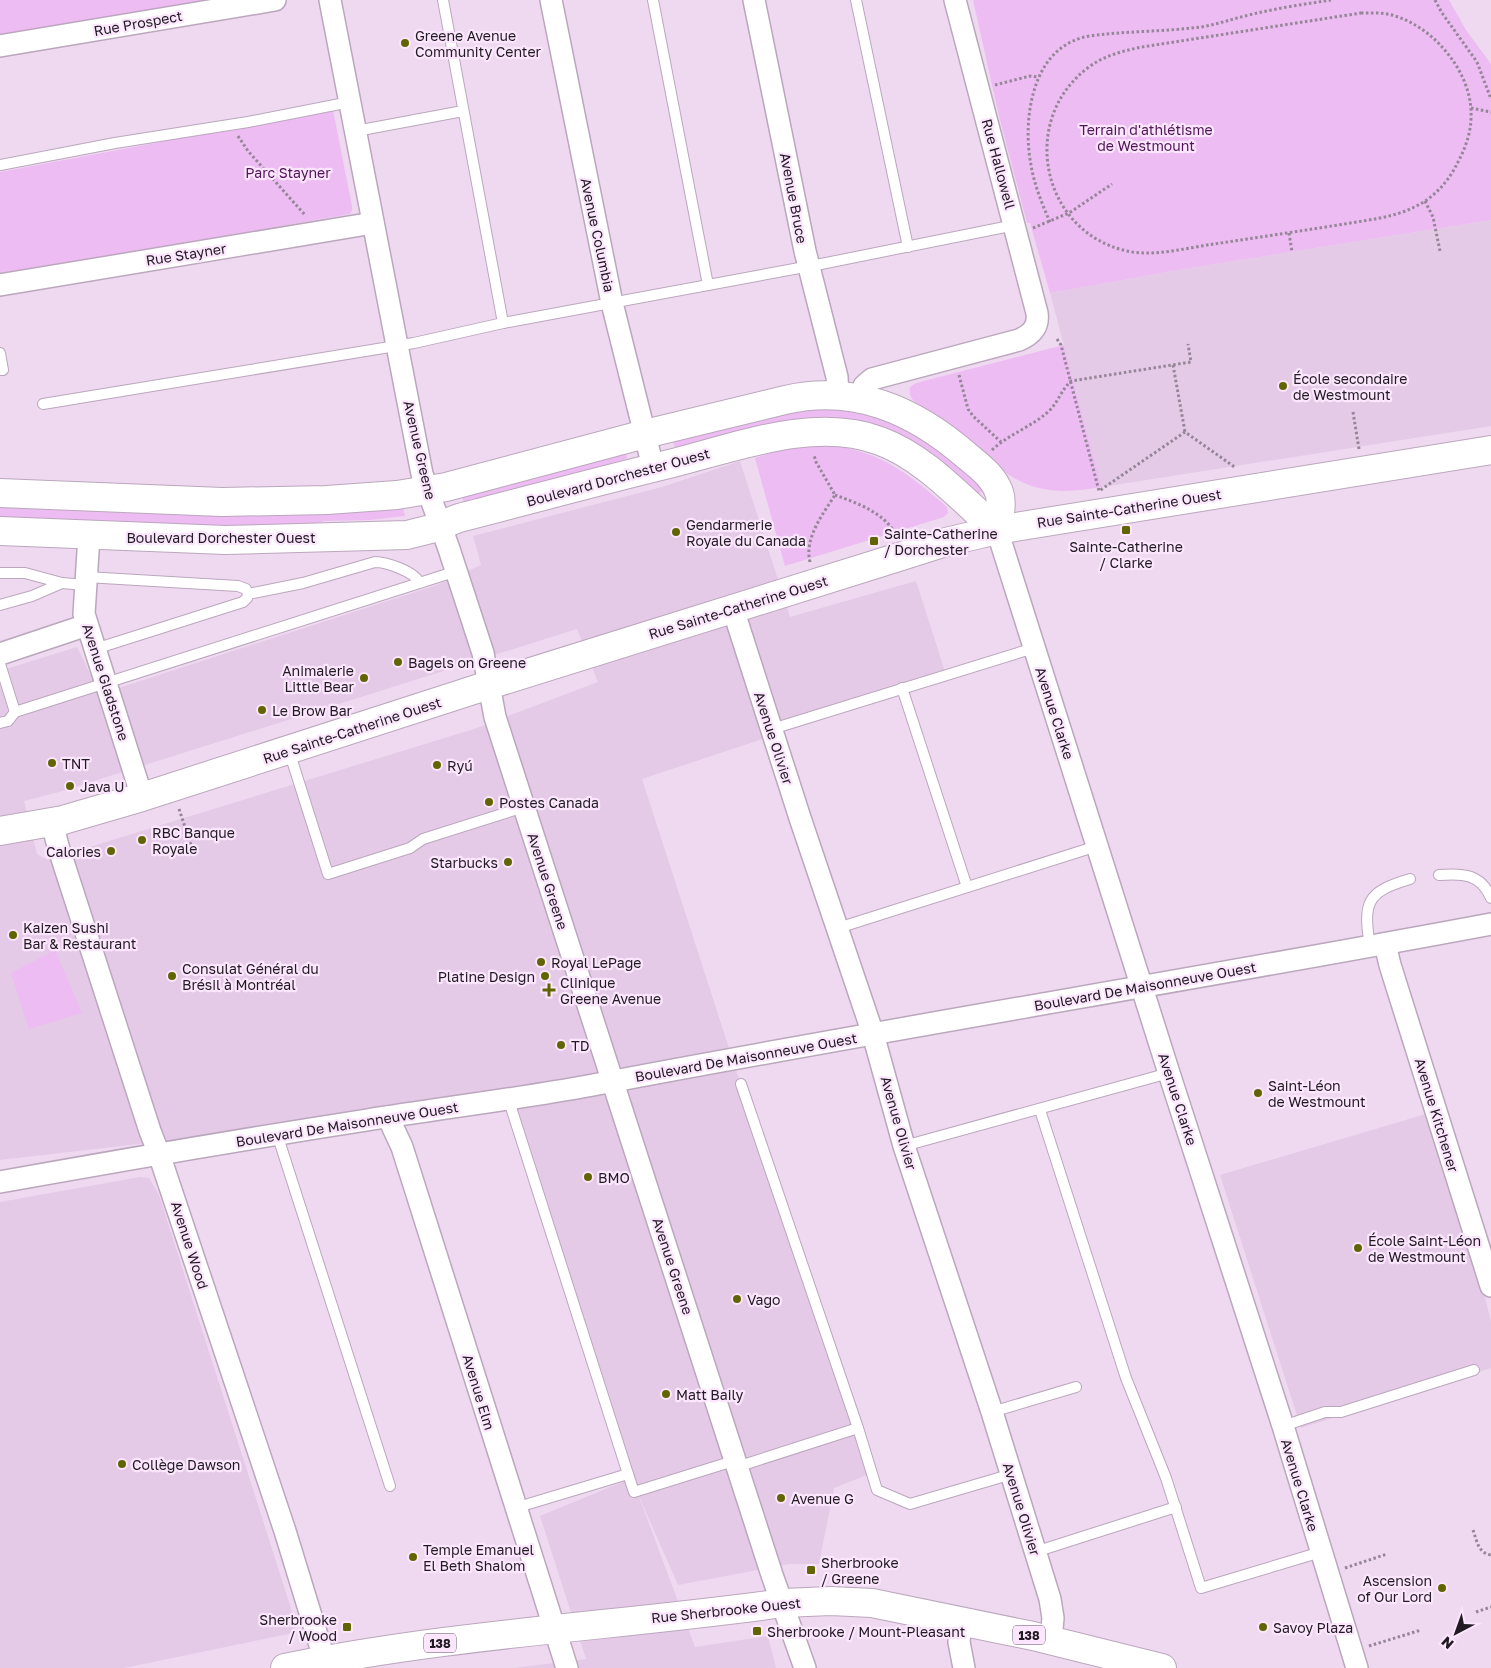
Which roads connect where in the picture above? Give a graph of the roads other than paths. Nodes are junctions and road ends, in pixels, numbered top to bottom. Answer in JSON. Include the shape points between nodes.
{"nodes":[{"id":1,"x":275,"y":0,"type":"edge"},
{"id":2,"x":330,"y":0,"type":"edge"},
{"id":3,"x":443,"y":0,"type":"edge"},
{"id":4,"x":550,"y":0,"type":"edge"},
{"id":5,"x":653,"y":0,"type":"edge"},
{"id":6,"x":754,"y":0,"type":"edge"},
{"id":7,"x":856,"y":0,"type":"edge"},
{"id":8,"x":955,"y":0,"type":"edge"},
{"id":9,"x":0,"y":46,"type":"edge"},
{"id":10,"x":350,"y":102,"type":"junction"},
{"id":11,"x":463,"y":111,"type":"junction"},
{"id":12,"x":356,"y":130,"type":"junction"},
{"id":13,"x":0,"y":165,"type":"edge"},
{"id":14,"x":373,"y":223,"type":"junction"},
{"id":15,"x":1023,"y":227,"type":"junction"},
{"id":16,"x":908,"y":247,"type":"junction"},
{"id":17,"x":808,"y":266,"type":"junction"},
{"id":18,"x":0,"y":285,"type":"edge"},
{"id":19,"x":708,"y":285,"type":"junction"},
{"id":20,"x":612,"y":303,"type":"junction"},
{"id":21,"x":503,"y":324,"type":"junction"},
{"id":22,"x":397,"y":346,"type":"junction"},
{"id":23,"x":0,"y":353,"type":"edge"},
{"id":24,"x":0,"y":370,"type":"edge"},
{"id":25,"x":849,"y":397,"type":"junction"},
{"id":26,"x":43,"y":404,"type":"dead end"},
{"id":27,"x":645,"y":434,"type":"junction"},
{"id":28,"x":1491,"y":450,"type":"edge"},
{"id":29,"x":653,"y":467,"type":"junction"},
{"id":30,"x":427,"y":490,"type":"junction"},
{"id":31,"x":0,"y":493,"type":"edge"},
{"id":32,"x":440,"y":525,"type":"junction"},
{"id":33,"x":997,"y":530,"type":"junction"},
{"id":34,"x":0,"y":531,"type":"edge"},
{"id":35,"x":89,"y":536,"type":"junction"},
{"id":36,"x":456,"y":571,"type":"junction"},
{"id":37,"x":0,"y":573,"type":"edge"},
{"id":38,"x":86,"y":581,"type":"junction"},
{"id":39,"x":62,"y":583,"type":"junction"},
{"id":40,"x":420,"y":583,"type":"junction"},
{"id":41,"x":248,"y":594,"type":"junction"},
{"id":42,"x":0,"y":605,"type":"edge"},
{"id":43,"x":733,"y":609,"type":"junction"},
{"id":44,"x":87,"y":625,"type":"junction"},
{"id":45,"x":1034,"y":648,"type":"junction"},
{"id":46,"x":95,"y":649,"type":"junction"},
{"id":47,"x":0,"y":654,"type":"edge"},
{"id":48,"x":0,"y":664,"type":"edge"},
{"id":49,"x":106,"y":682,"type":"junction"},
{"id":50,"x":489,"y":685,"type":"junction"},
{"id":51,"x":902,"y":688,"type":"junction"},
{"id":52,"x":15,"y":712,"type":"junction"},
{"id":53,"x":0,"y":723,"type":"edge"},
{"id":54,"x":772,"y":729,"type":"junction"},
{"id":55,"x":289,"y":750,"type":"junction"},
{"id":56,"x":142,"y":797,"type":"junction"},
{"id":57,"x":524,"y":806,"type":"junction"},
{"id":58,"x":52,"y":823,"type":"junction"},
{"id":59,"x":0,"y":832,"type":"edge"},
{"id":60,"x":1097,"y":846,"type":"junction"},
{"id":61,"x":1439,"y":875,"type":"dead end"},
{"id":62,"x":1410,"y":879,"type":"dead end"},
{"id":63,"x":967,"y":887,"type":"junction"},
{"id":64,"x":1491,"y":898,"type":"edge"},
{"id":65,"x":1491,"y":924,"type":"edge"},
{"id":66,"x":838,"y":928,"type":"junction"},
{"id":67,"x":1378,"y":945,"type":"junction"},
{"id":68,"x":1142,"y":987,"type":"junction"},
{"id":69,"x":873,"y":1034,"type":"junction"},
{"id":70,"x":1169,"y":1073,"type":"junction"},
{"id":71,"x":613,"y":1080,"type":"junction"},
{"id":72,"x":741,"y":1084,"type":"dead end"},
{"id":73,"x":508,"y":1098,"type":"junction"},
{"id":74,"x":1040,"y":1110,"type":"junction"},
{"id":75,"x":388,"y":1117,"type":"junction"},
{"id":76,"x":277,"y":1134,"type":"junction"},
{"id":77,"x":904,"y":1146,"type":"junction"},
{"id":78,"x":159,"y":1154,"type":"junction"},
{"id":79,"x":0,"y":1182,"type":"edge"},
{"id":80,"x":1491,"y":1286,"type":"edge"},
{"id":81,"x":1474,"y":1370,"type":"dead end"},
{"id":82,"x":1076,"y":1387,"type":"dead end"},
{"id":83,"x":992,"y":1412,"type":"junction"},
{"id":84,"x":1282,"y":1426,"type":"junction"},
{"id":85,"x":858,"y":1428,"type":"junction"},
{"id":86,"x":736,"y":1463,"type":"junction"},
{"id":87,"x":628,"y":1474,"type":"junction"},
{"id":88,"x":1012,"y":1474,"type":"junction"},
{"id":89,"x":390,"y":1486,"type":"dead end"},
{"id":90,"x":1176,"y":1507,"type":"junction"},
{"id":91,"x":516,"y":1508,"type":"junction"},
{"id":92,"x":1035,"y":1552,"type":"junction"},
{"id":93,"x":1321,"y":1552,"type":"junction"},
{"id":94,"x":783,"y":1603,"type":"junction"},
{"id":95,"x":961,"y":1620,"type":"junction"},
{"id":96,"x":555,"y":1629,"type":"junction"},
{"id":97,"x":1051,"y":1640,"type":"junction"},
{"id":98,"x":326,"y":1664,"type":"edge"},
{"id":99,"x":1145,"y":1666,"type":"edge"},
{"id":100,"x":285,"y":1668,"type":"edge"},
{"id":101,"x":567,"y":1668,"type":"edge"},
{"id":102,"x":805,"y":1668,"type":"edge"},
{"id":103,"x":964,"y":1668,"type":"edge"},
{"id":104,"x":1357,"y":1668,"type":"edge"}],
"edges":[{"from":1,"to":9,"type":"street","name":"Rue Prospect"},
{"from":2,"to":10,"type":"street","name":"Avenue Greene"},
{"from":3,"to":11,"type":"lane"},
{"from":4,"to":20,"type":"street","name":"Avenue Columbia"},
{"from":5,"to":19,"type":"lane"},
{"from":6,"to":17,"type":"street","name":"Avenue Bruce"},
{"from":7,"to":16,"type":"lane"},
{"from":8,"to":15,"type":"street","name":"Rue Hallowell"},
{"from":10,"to":12,"type":"street","name":"Avenue Greene"},
{"from":10,"to":13,"type":"lane"},
{"from":11,"to":12,"type":"lane"},
{"from":11,"to":21,"type":"lane"},
{"from":12,"to":14,"type":"street","name":"Avenue Greene"},
{"from":14,"to":18,"type":"street","name":"Rue Stayner"},
{"from":14,"to":22,"type":"street","name":"Avenue Greene"},
{"from":15,"to":16,"type":"lane"},
{"from":15,"to":25,"type":"street","name":"Rue Hallowell","via":[[1038,322],[1029,335],[869,380]]},
{"from":16,"to":17,"type":"lane"},
{"from":17,"to":19,"type":"lane"},
{"from":17,"to":25,"type":"street","name":"Avenue Bruce","via":[[838,377]]},
{"from":19,"to":20,"type":"lane"},
{"from":20,"to":21,"type":"lane"},
{"from":20,"to":27,"type":"street","name":"Avenue Columbia"},
{"from":21,"to":22,"type":"lane"},
{"from":22,"to":26,"type":"lane"},
{"from":22,"to":30,"type":"street","name":"Avenue Greene"},
{"from":23,"to":24,"type":"lane","via":[[3,370]]},
{"from":25,"to":27,"type":"main road","via":[[818,395],[796,398]]},
{"from":25,"to":33,"type":"main road","via":[[887,406],[916,419],[986,473],[1001,498]]},
{"from":27,"to":29,"type":"street","name":"Avenue Columbia"},
{"from":27,"to":30,"type":"main road"},
{"from":28,"to":33,"type":"main road","name":"Rue Sainte-Catherine Ouest"},
{"from":29,"to":32,"type":"main road","name":"Boulevard Dorchester Ouest"},
{"from":29,"to":33,"type":"main road","name":"Boulevard Dorchester Ouest","via":[[804,433],[859,435],[906,454]]},
{"from":30,"to":31,"type":"main road","via":[[378,497],[222,502]]},
{"from":30,"to":32,"type":"street","name":"Avenue Greene"},
{"from":32,"to":35,"type":"main road","name":"Boulevard Dorchester Ouest","via":[[407,534],[293,539]]},
{"from":32,"to":36,"type":"street","name":"Avenue Greene"},
{"from":33,"to":43,"type":"main road","name":"Rue Sainte-Catherine Ouest","via":[[927,548]]},
{"from":33,"to":45,"type":"street","name":"Avenue Clarke"},
{"from":34,"to":35,"type":"main road","name":"Boulevard Dorchester Ouest"},
{"from":35,"to":38,"type":"street","name":"Avenue Gladstone"},
{"from":36,"to":40,"type":"lane"},
{"from":36,"to":50,"type":"street","name":"Avenue Greene","via":[[483,653]]},
{"from":37,"to":39,"type":"lane","via":[[25,573]]},
{"from":38,"to":39,"type":"lane"},
{"from":38,"to":41,"type":"lane","via":[[238,586],[246,589]]},
{"from":38,"to":44,"type":"street","name":"Avenue Gladstone","via":[[83,608]]},
{"from":39,"to":42,"type":"lane"},
{"from":40,"to":41,"type":"lane","via":[[412,574],[375,562],[303,583]]},
{"from":40,"to":49,"type":"lane"},
{"from":41,"to":46,"type":"lane","via":[[243,602]]},
{"from":43,"to":50,"type":"main road","name":"Rue Sainte-Catherine Ouest"},
{"from":43,"to":54,"type":"street","name":"Avenue Olivier"},
{"from":44,"to":46,"type":"street","name":"Avenue Gladstone"},
{"from":44,"to":47,"type":"street"},
{"from":45,"to":51,"type":"lane"},
{"from":45,"to":60,"type":"street","name":"Avenue Clarke"},
{"from":46,"to":49,"type":"street","name":"Avenue Gladstone"},
{"from":48,"to":52,"type":"lane"},
{"from":49,"to":52,"type":"lane"},
{"from":49,"to":56,"type":"street","name":"Avenue Gladstone"},
{"from":50,"to":55,"type":"main road","name":"Rue Sainte-Catherine Ouest"},
{"from":50,"to":57,"type":"street","name":"Avenue Greene","via":[[495,717]]},
{"from":51,"to":54,"type":"lane"},
{"from":51,"to":63,"type":"lane"},
{"from":52,"to":53,"type":"lane","via":[[8,721]]},
{"from":54,"to":66,"type":"street","name":"Avenue Olivier"},
{"from":55,"to":56,"type":"main road","name":"Rue Sainte-Catherine Ouest"},
{"from":55,"to":57,"type":"lane","via":[[328,874]]},
{"from":56,"to":58,"type":"main road","name":"Rue Sainte-Catherine Ouest"},
{"from":57,"to":71,"type":"street","name":"Avenue Greene"},
{"from":58,"to":59,"type":"main road","name":"Rue Sainte-Catherine Ouest"},
{"from":58,"to":78,"type":"street","name":"Avenue Wood"},
{"from":60,"to":63,"type":"lane"},
{"from":60,"to":68,"type":"street","name":"Avenue Clarke"},
{"from":61,"to":64,"type":"lane","via":[[1468,875],[1481,882]]},
{"from":62,"to":67,"type":"lane","via":[[1392,884],[1372,897],[1366,919]]},
{"from":63,"to":66,"type":"lane"},
{"from":65,"to":67,"type":"street","name":"Boulevard De Maisonneuve Ouest"},
{"from":66,"to":69,"type":"street","name":"Avenue Olivier"},
{"from":67,"to":68,"type":"street","name":"Boulevard De Maisonneuve Ouest"},
{"from":67,"to":80,"type":"street","name":"Avenue Kitchener","via":[[1390,965]]},
{"from":68,"to":69,"type":"street","name":"Boulevard De Maisonneuve Ouest"},
{"from":68,"to":70,"type":"street","name":"Avenue Clarke"},
{"from":69,"to":71,"type":"street","name":"Boulevard De Maisonneuve Ouest"},
{"from":69,"to":77,"type":"street","name":"Avenue Olivier"},
{"from":70,"to":74,"type":"lane"},
{"from":70,"to":84,"type":"street","name":"Avenue Clarke"},
{"from":71,"to":73,"type":"street","name":"Boulevard De Maisonneuve Ouest"},
{"from":71,"to":86,"type":"street","name":"Avenue Greene"},
{"from":72,"to":85,"type":"lane"},
{"from":73,"to":75,"type":"street","name":"Boulevard De Maisonneuve Ouest"},
{"from":73,"to":87,"type":"lane"},
{"from":74,"to":77,"type":"lane"},
{"from":74,"to":90,"type":"lane","via":[[1126,1378]]},
{"from":75,"to":76,"type":"street","name":"Boulevard De Maisonneuve Ouest"},
{"from":75,"to":91,"type":"street","name":"Avenue Elm","via":[[402,1147]]},
{"from":76,"to":78,"type":"street","name":"Boulevard De Maisonneuve Ouest"},
{"from":76,"to":89,"type":"lane"},
{"from":77,"to":83,"type":"street","name":"Avenue Olivier"},
{"from":78,"to":79,"type":"street","name":"Boulevard De Maisonneuve Ouest"},
{"from":78,"to":98,"type":"street","name":"Avenue Wood"},
{"from":81,"to":84,"type":"lane","via":[[1341,1412],[1325,1412]]},
{"from":82,"to":83,"type":"lane"},
{"from":83,"to":88,"type":"street","name":"Avenue Olivier"},
{"from":84,"to":93,"type":"street","name":"Avenue Clarke"},
{"from":85,"to":86,"type":"lane","via":[[746,1464]]},
{"from":85,"to":88,"type":"lane","via":[[877,1490],[910,1504]]},
{"from":86,"to":87,"type":"lane","via":[[634,1492]]},
{"from":86,"to":94,"type":"street","name":"Avenue Greene"},
{"from":87,"to":91,"type":"lane"},
{"from":88,"to":92,"type":"street","name":"Avenue Olivier"},
{"from":90,"to":92,"type":"lane"},
{"from":90,"to":93,"type":"lane","via":[[1201,1588]]},
{"from":91,"to":96,"type":"street","name":"Avenue Elm"},
{"from":92,"to":97,"type":"street","name":"Avenue Olivier","via":[[1052,1609]]},
{"from":93,"to":104,"type":"street","name":"Avenue Clarke"},
{"from":94,"to":95,"type":"main road","name":"Rue Sherbrooke Ouest","number":"138","via":[[865,1602]]},
{"from":94,"to":96,"type":"main road","name":"Rue Sherbrooke Ouest","number":"138"},
{"from":94,"to":102,"type":"street","name":"Avenue Greene"},
{"from":95,"to":97,"type":"main road","name":"Rue Sherbrooke Ouest","number":"138"},
{"from":95,"to":103,"type":"street","via":[[959,1642]]},
{"from":96,"to":98,"type":"main road","name":"Rue Sherbrooke Ouest","number":"138","via":[[394,1649]]},
{"from":96,"to":101,"type":"street","name":"Avenue Elm"},
{"from":97,"to":99,"type":"main road","name":"Rue Sherbrooke Ouest","number":"138"},
{"from":98,"to":100,"type":"main road","name":"Rue Sherbrooke Ouest","number":"138"}]}
